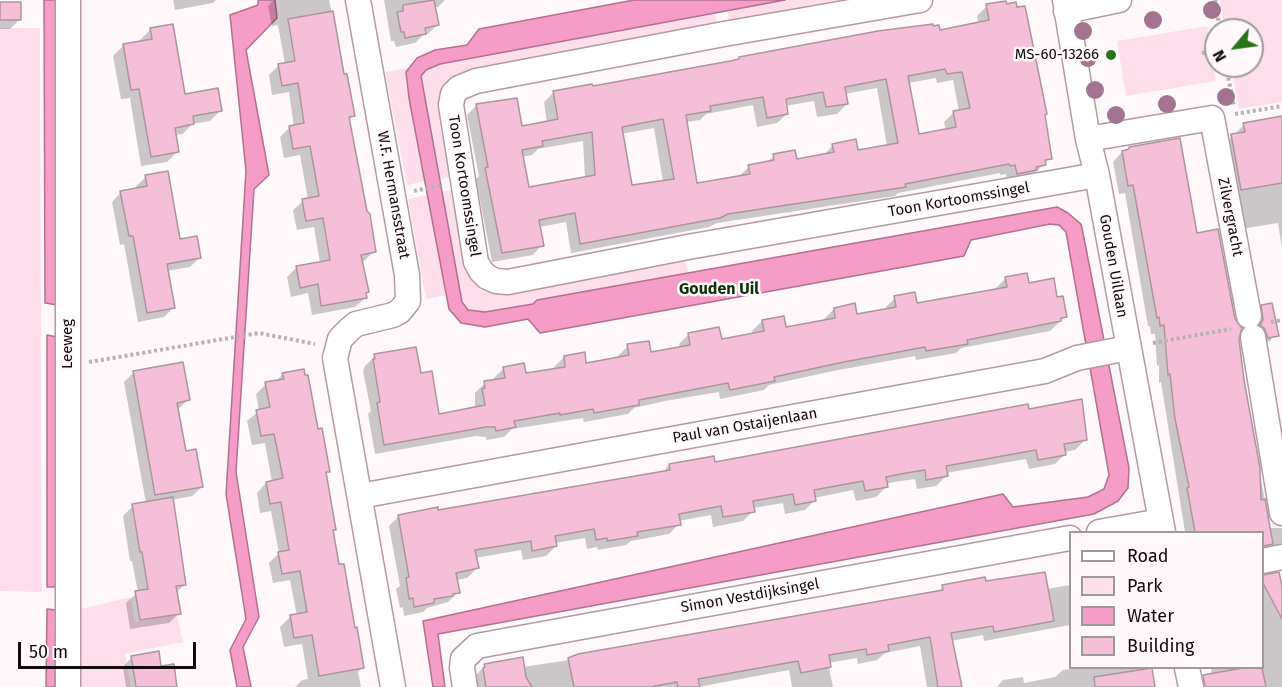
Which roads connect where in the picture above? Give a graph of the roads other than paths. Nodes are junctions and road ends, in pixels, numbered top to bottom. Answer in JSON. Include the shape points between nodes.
{"nodes":[{"id":1,"x":68,"y":0,"type":"edge"},
{"id":2,"x":358,"y":0,"type":"edge"},
{"id":3,"x":920,"y":0,"type":"edge"},
{"id":4,"x":1119,"y":0,"type":"edge"},
{"id":5,"x":1065,"y":5,"type":"edge"},
{"id":6,"x":1088,"y":139,"type":"junction"},
{"id":7,"x":1097,"y":176,"type":"junction"},
{"id":8,"x":1119,"y":350,"type":"junction"},
{"id":9,"x":360,"y":496,"type":"junction"},
{"id":10,"x":1282,"y":513,"type":"edge"},
{"id":11,"x":1162,"y":527,"type":"edge"},
{"id":12,"x":1112,"y":531,"type":"edge"},
{"id":13,"x":1069,"y":538,"type":"edge"},
{"id":14,"x":1282,"y":557,"type":"edge"},
{"id":15,"x":1264,"y":561,"type":"edge"},
{"id":16,"x":1187,"y":669,"type":"edge"},
{"id":17,"x":68,"y":687,"type":"edge"},
{"id":18,"x":393,"y":687,"type":"edge"},
{"id":19,"x":465,"y":687,"type":"edge"},
{"id":20,"x":1191,"y":687,"type":"edge"}],
"edges":[{"from":1,"to":17,"type":"street","name":"Leeweg"},
{"from":2,"to":9,"type":"street","name":"W.F. Hermansstraat","via":[[407,275],[408,301],[393,315],[356,324],[343,334],[336,348]]},
{"from":3,"to":7,"type":"street","name":"Toon Kortoomssingel","via":[[523,72],[459,88],[451,105],[476,262],[481,271],[496,281],[508,282]]},
{"from":4,"to":5,"type":"street"},
{"from":5,"to":6,"type":"street","name":"Gouden Uillaan"},
{"from":6,"to":7,"type":"street","name":"Gouden Uillaan"},
{"from":6,"to":10,"type":"street","name":"Zilvergracht","via":[[1212,118]]},
{"from":7,"to":8,"type":"street","name":"Gouden Uillaan"},
{"from":8,"to":9,"type":"street","name":"Paul van Ostaijenlaan","via":[[1077,358],[1045,371]]},
{"from":8,"to":11,"type":"street","name":"Gouden Uillaan"},
{"from":9,"to":18,"type":"street"},
{"from":11,"to":12,"type":"street"},
{"from":13,"to":19,"type":"street","name":"Simon Vestdijksingel","via":[[477,646],[464,658]]},
{"from":14,"to":15,"type":"street"},
{"from":16,"to":20,"type":"street"}]}
